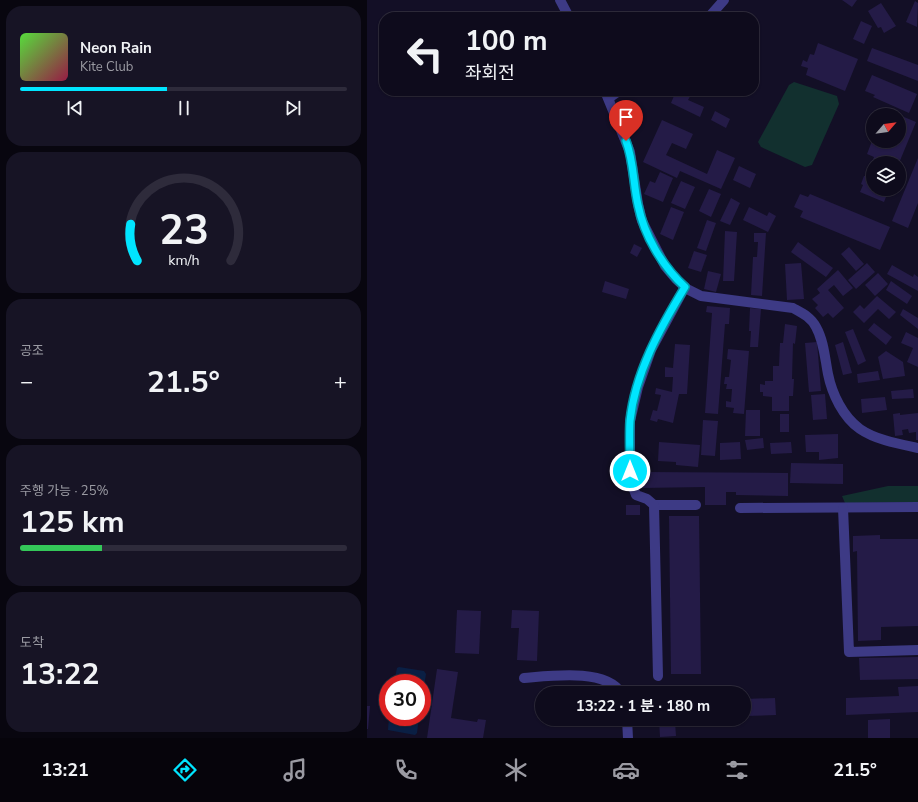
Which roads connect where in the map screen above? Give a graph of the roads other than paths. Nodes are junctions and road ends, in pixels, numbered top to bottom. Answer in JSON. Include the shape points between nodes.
{"nodes":[{"id":1,"x":560,"y":0,"type":"edge"},
{"id":2,"x":724,"y":0,"type":"edge"},
{"id":3,"x":566,"y":12,"type":"edge"},
{"id":4,"x":713,"y":12,"type":"edge"},
{"id":5,"x":608,"y":96,"type":"edge"},
{"id":6,"x":685,"y":287,"type":"junction"},
{"id":7,"x":918,"y":448,"type":"edge"},
{"id":8,"x":654,"y":505,"type":"junction"},
{"id":9,"x":696,"y":505,"type":"dead end"},
{"id":10,"x":918,"y":507,"type":"edge"},
{"id":11,"x":740,"y":508,"type":"dead end"},
{"id":12,"x":843,"y":508,"type":"junction"},
{"id":13,"x":918,"y":650,"type":"edge"},
{"id":14,"x":658,"y":676,"type":"dead end"},
{"id":15,"x":524,"y":678,"type":"dead end"},
{"id":16,"x":616,"y":686,"type":"edge"},
{"id":17,"x":627,"y":726,"type":"edge"},
{"id":18,"x":628,"y":738,"type":"edge"}],
"edges":[{"from":1,"to":3,"type":"street"},
{"from":2,"to":4,"type":"street"},
{"from":5,"to":6,"type":"street","via":[[630,152],[643,221],[665,266]]},
{"from":6,"to":7,"type":"street","via":[[701,296],[793,308],[803,313],[816,327],[833,392],[849,418],[873,436]]},
{"from":6,"to":8,"type":"street","via":[[651,350],[630,421],[632,484],[636,495]]},
{"from":8,"to":9,"type":"street"},
{"from":8,"to":14,"type":"street"},
{"from":10,"to":12,"type":"street"},
{"from":11,"to":12,"type":"street"},
{"from":12,"to":13,"type":"street","via":[[849,652]]},
{"from":15,"to":16,"type":"street","via":[[567,675],[600,678]]},
{"from":17,"to":18,"type":"street"}]}
